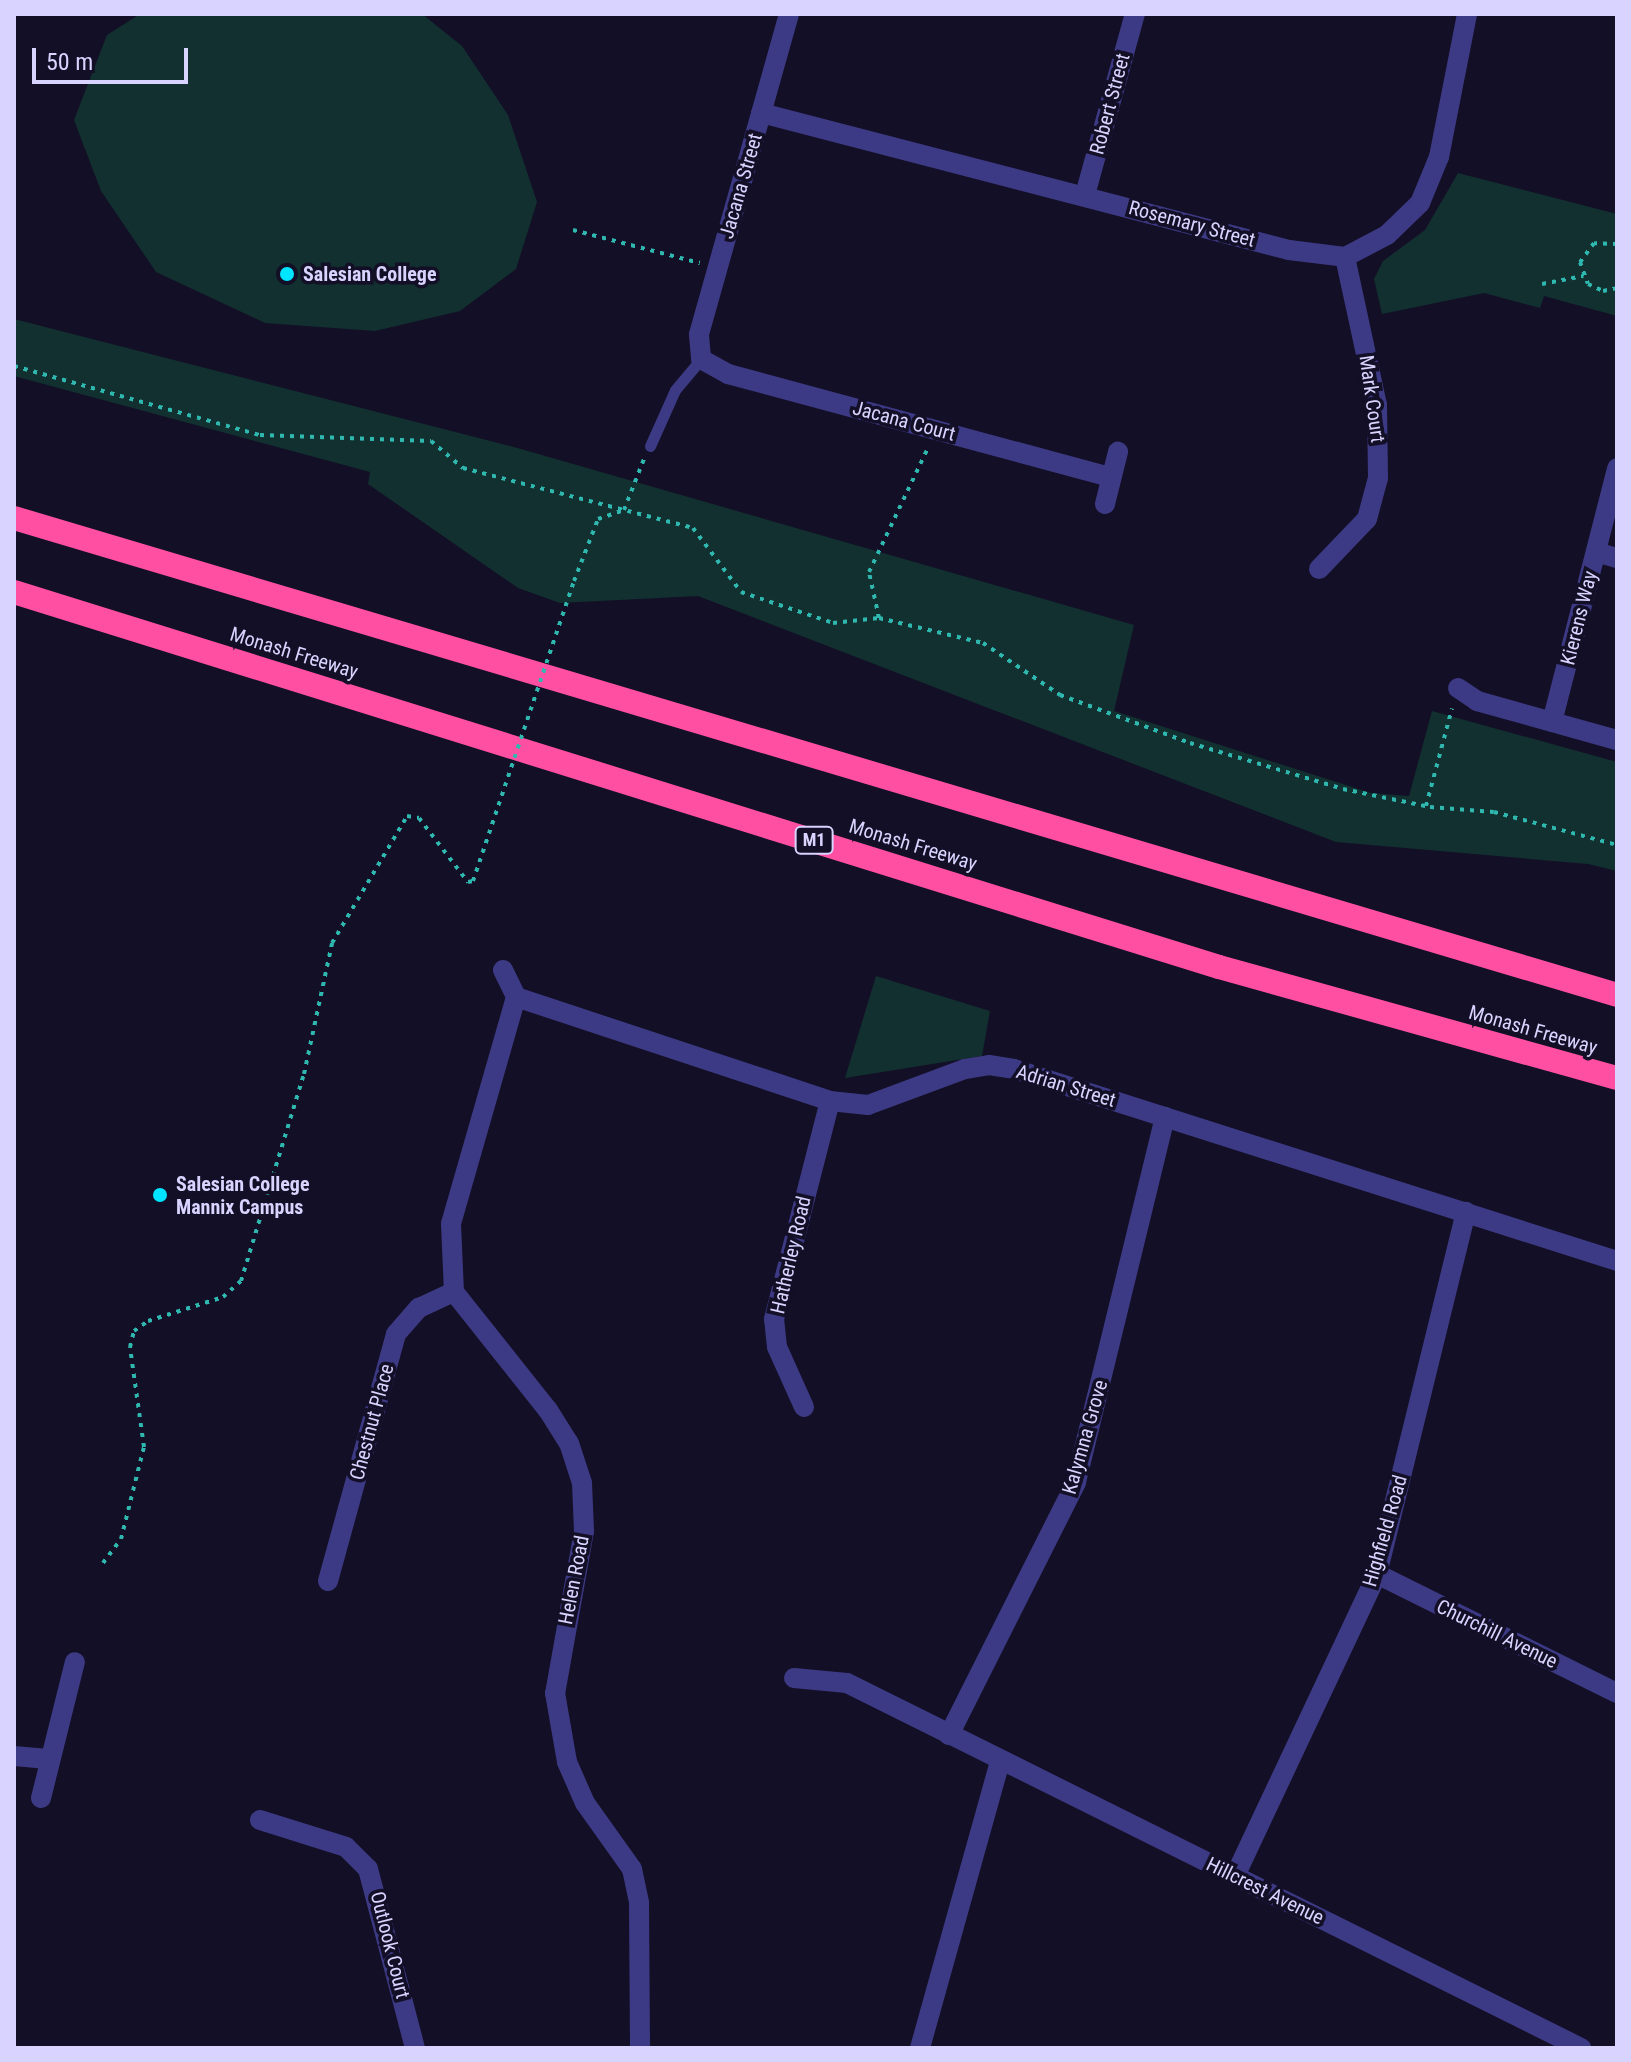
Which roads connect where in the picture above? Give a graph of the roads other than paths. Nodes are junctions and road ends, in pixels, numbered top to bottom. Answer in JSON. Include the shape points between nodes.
{"nodes":[{"id":1,"x":789,"y":14,"type":"edge"},
{"id":2,"x":1135,"y":14,"type":"edge"},
{"id":3,"x":1467,"y":14,"type":"edge"},
{"id":4,"x":761,"y":113,"type":"junction"},
{"id":5,"x":1085,"y":195,"type":"junction"},
{"id":6,"x":1345,"y":257,"type":"junction"},
{"id":7,"x":701,"y":359,"type":"junction"},
{"id":8,"x":650,"y":446,"type":"road end"},
{"id":9,"x":1118,"y":452,"type":"dead end"},
{"id":10,"x":1617,"y":468,"type":"edge"},
{"id":11,"x":1111,"y":477,"type":"junction"},
{"id":12,"x":1105,"y":504,"type":"dead end"},
{"id":13,"x":14,"y":518,"type":"edge"},
{"id":14,"x":1596,"y":552,"type":"junction"},
{"id":15,"x":1617,"y":558,"type":"edge"},
{"id":16,"x":1319,"y":569,"type":"dead end"},
{"id":17,"x":14,"y":592,"type":"edge"},
{"id":18,"x":1458,"y":688,"type":"road end"},
{"id":19,"x":1552,"y":722,"type":"junction"},
{"id":20,"x":1617,"y":740,"type":"edge"},
{"id":21,"x":503,"y":970,"type":"dead end"},
{"id":22,"x":1617,"y":995,"type":"edge"},
{"id":23,"x":516,"y":997,"type":"junction"},
{"id":24,"x":1617,"y":1078,"type":"edge"},
{"id":25,"x":830,"y":1101,"type":"junction"},
{"id":26,"x":1165,"y":1117,"type":"junction"},
{"id":27,"x":1466,"y":1212,"type":"junction"},
{"id":28,"x":1617,"y":1261,"type":"edge"},
{"id":29,"x":454,"y":1292,"type":"junction"},
{"id":30,"x":804,"y":1407,"type":"dead end"},
{"id":31,"x":1377,"y":1574,"type":"junction"},
{"id":32,"x":328,"y":1581,"type":"dead end"},
{"id":33,"x":75,"y":1662,"type":"dead end"},
{"id":34,"x":794,"y":1678,"type":"dead end"},
{"id":35,"x":1617,"y":1693,"type":"edge"},
{"id":36,"x":949,"y":1735,"type":"junction"},
{"id":37,"x":14,"y":1756,"type":"edge"},
{"id":38,"x":48,"y":1759,"type":"junction"},
{"id":39,"x":1000,"y":1761,"type":"junction"},
{"id":40,"x":41,"y":1798,"type":"dead end"},
{"id":41,"x":260,"y":1820,"type":"dead end"},
{"id":42,"x":1235,"y":1876,"type":"junction"},
{"id":43,"x":415,"y":2048,"type":"edge"},
{"id":44,"x":640,"y":2048,"type":"edge"},
{"id":45,"x":920,"y":2048,"type":"edge"},
{"id":46,"x":1581,"y":2048,"type":"edge"}],
"edges":[{"from":1,"to":4,"type":"street","name":"Jacana Street"},
{"from":2,"to":5,"type":"street","name":"Robert Street"},
{"from":3,"to":6,"type":"street","via":[[1439,157],[1420,203],[1387,235]]},
{"from":4,"to":5,"type":"street","name":"Rosemary Street"},
{"from":4,"to":7,"type":"street","name":"Jacana Street","via":[[699,335]]},
{"from":5,"to":6,"type":"street","name":"Rosemary Street","via":[[1289,250]]},
{"from":6,"to":16,"type":"street","name":"Mark Court","via":[[1377,405],[1378,478],[1367,519]]},
{"from":7,"to":8,"type":"lane","via":[[681,380]]},
{"from":7,"to":11,"type":"street","name":"Jacana Court","via":[[718,371]]},
{"from":9,"to":11,"type":"street"},
{"from":10,"to":14,"type":"street","name":"Kierens Way"},
{"from":11,"to":12,"type":"street"},
{"from":13,"to":22,"type":"highway"},
{"from":14,"to":15,"type":"street"},
{"from":14,"to":19,"type":"street","name":"Kierens Way"},
{"from":17,"to":24,"type":"highway","name":"Monash Freeway","number":"M1","via":[[1219,967]]},
{"from":18,"to":19,"type":"street","via":[[1477,701]]},
{"from":19,"to":20,"type":"street"},
{"from":21,"to":23,"type":"street"},
{"from":23,"to":25,"type":"street","name":"Adrian Street"},
{"from":23,"to":29,"type":"street","via":[[451,1224]]},
{"from":25,"to":26,"type":"street","name":"Adrian Street","via":[[868,1105],[989,1065]]},
{"from":25,"to":30,"type":"street","name":"Hatherley Road","via":[[774,1319],[777,1347]]},
{"from":26,"to":27,"type":"street","name":"Adrian Street"},
{"from":26,"to":36,"type":"street","name":"Kalymna Grove","via":[[1076,1482]]},
{"from":27,"to":28,"type":"street","name":"Adrian Street"},
{"from":27,"to":31,"type":"street","name":"Highfield Road"},
{"from":29,"to":32,"type":"street","name":"Chestnut Place","via":[[419,1308],[396,1334]]},
{"from":29,"to":44,"type":"street","name":"Helen Road","via":[[548,1410],[569,1443],[582,1483],[584,1531],[555,1693],[567,1762],[585,1803],[632,1869],[639,1916]]},
{"from":31,"to":35,"type":"street","name":"Churchill Avenue"},
{"from":31,"to":42,"type":"street","name":"Highfield Road"},
{"from":33,"to":38,"type":"street"},
{"from":34,"to":36,"type":"street","name":"Hillcrest Avenue","via":[[847,1683]]},
{"from":36,"to":39,"type":"street","name":"Hillcrest Avenue"},
{"from":37,"to":38,"type":"street"},
{"from":38,"to":40,"type":"street"},
{"from":39,"to":42,"type":"street","name":"Hillcrest Avenue"},
{"from":39,"to":45,"type":"street"},
{"from":41,"to":43,"type":"street","name":"Outlook Court","via":[[346,1847],[368,1869]]},
{"from":42,"to":46,"type":"street","name":"Hillcrest Avenue"}]}
